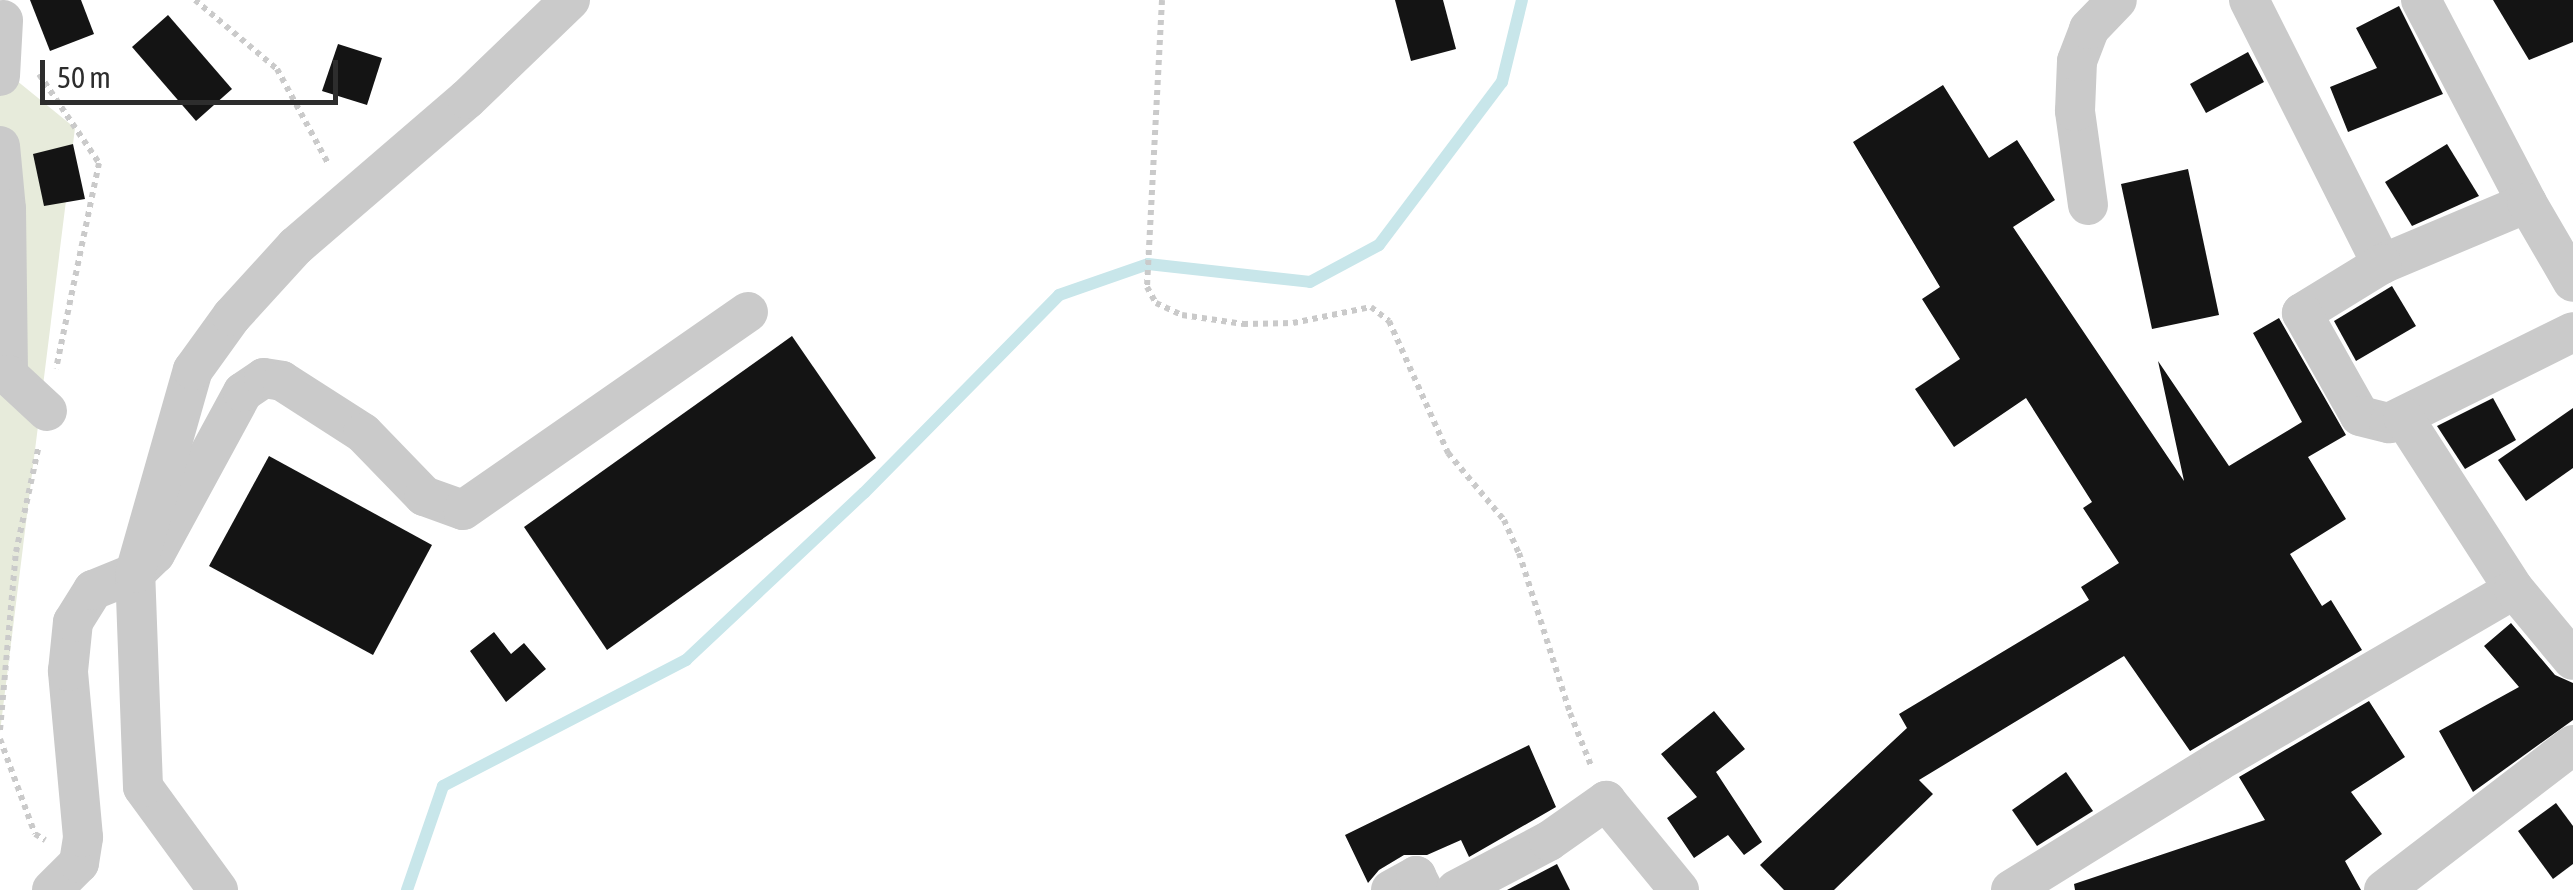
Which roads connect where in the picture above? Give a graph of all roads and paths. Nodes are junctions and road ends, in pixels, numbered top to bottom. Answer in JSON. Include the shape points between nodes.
{"nodes":[{"id":1,"x":195,"y":0,"type":"edge"},
{"id":2,"x":570,"y":0,"type":"edge"},
{"id":3,"x":1162,"y":0,"type":"edge"},
{"id":4,"x":2117,"y":0,"type":"edge"},
{"id":5,"x":2249,"y":0,"type":"edge"},
{"id":6,"x":2421,"y":0,"type":"edge"},
{"id":7,"x":3,"y":20,"type":"dead end"},
{"id":8,"x":0,"y":76,"type":"edge"},
{"id":9,"x":0,"y":146,"type":"edge"},
{"id":10,"x":320,"y":176,"type":"dead end"},
{"id":11,"x":2527,"y":203,"type":"junction"},
{"id":12,"x":2088,"y":205,"type":"dead end"},
{"id":13,"x":2382,"y":264,"type":"junction"},
{"id":14,"x":2573,"y":282,"type":"edge"},
{"id":15,"x":748,"y":312,"type":"dead end"},
{"id":16,"x":2573,"y":332,"type":"edge"},
{"id":17,"x":47,"y":411,"type":"dead end"},
{"id":18,"x":2403,"y":416,"type":"junction"},
{"id":19,"x":135,"y":572,"type":"junction"},
{"id":20,"x":2514,"y":589,"type":"junction"},
{"id":21,"x":2573,"y":660,"type":"edge"},
{"id":22,"x":0,"y":739,"type":"edge"},
{"id":23,"x":2573,"y":745,"type":"edge"},
{"id":24,"x":1606,"y":801,"type":"junction"},
{"id":25,"x":65,"y":876,"type":"edge"},
{"id":26,"x":2377,"y":882,"type":"edge"},
{"id":27,"x":218,"y":890,"type":"edge"},
{"id":28,"x":1391,"y":890,"type":"edge"},
{"id":29,"x":1423,"y":890,"type":"edge"},
{"id":30,"x":1456,"y":890,"type":"edge"},
{"id":31,"x":1679,"y":890,"type":"edge"},
{"id":32,"x":2011,"y":890,"type":"edge"}],
"edges":[{"from":1,"to":10,"type":"path","via":[[278,69],[330,164]]},
{"from":2,"to":19,"type":"street","via":[[467,100],[296,246],[232,316],[194,370]]},
{"from":3,"to":24,"type":"path","via":[[1148,287],[1156,303],[1182,315],[1243,324],[1370,308],[1390,321],[1448,454],[1493,504],[1519,553]]},
{"from":4,"to":12,"type":"street","via":[[2089,29],[2077,61],[2075,111]]},
{"from":5,"to":13,"type":"street"},
{"from":6,"to":11,"type":"street"},
{"from":7,"to":8,"type":"street"},
{"from":9,"to":17,"type":"street","via":[[8,376]]},
{"from":11,"to":13,"type":"street"},
{"from":11,"to":14,"type":"street"},
{"from":13,"to":18,"type":"street","via":[[2302,314],[2360,416],[2389,423]]},
{"from":15,"to":19,"type":"street","via":[[463,510],[424,496],[363,433],[282,381],[264,378],[243,392],[155,554]]},
{"from":16,"to":18,"type":"street"},
{"from":18,"to":20,"type":"street"},
{"from":19,"to":25,"type":"street","via":[[93,590],[73,622],[68,671],[83,837]]},
{"from":19,"to":27,"type":"street","via":[[143,787]]},
{"from":20,"to":21,"type":"street"},
{"from":20,"to":32,"type":"street"},
{"from":22,"to":25,"type":"path","via":[[36,834]]},
{"from":23,"to":26,"type":"street"},
{"from":24,"to":30,"type":"street","via":[[1549,842]]},
{"from":24,"to":31,"type":"street"},
{"from":28,"to":29,"type":"street","via":[[1416,876]]}]}
